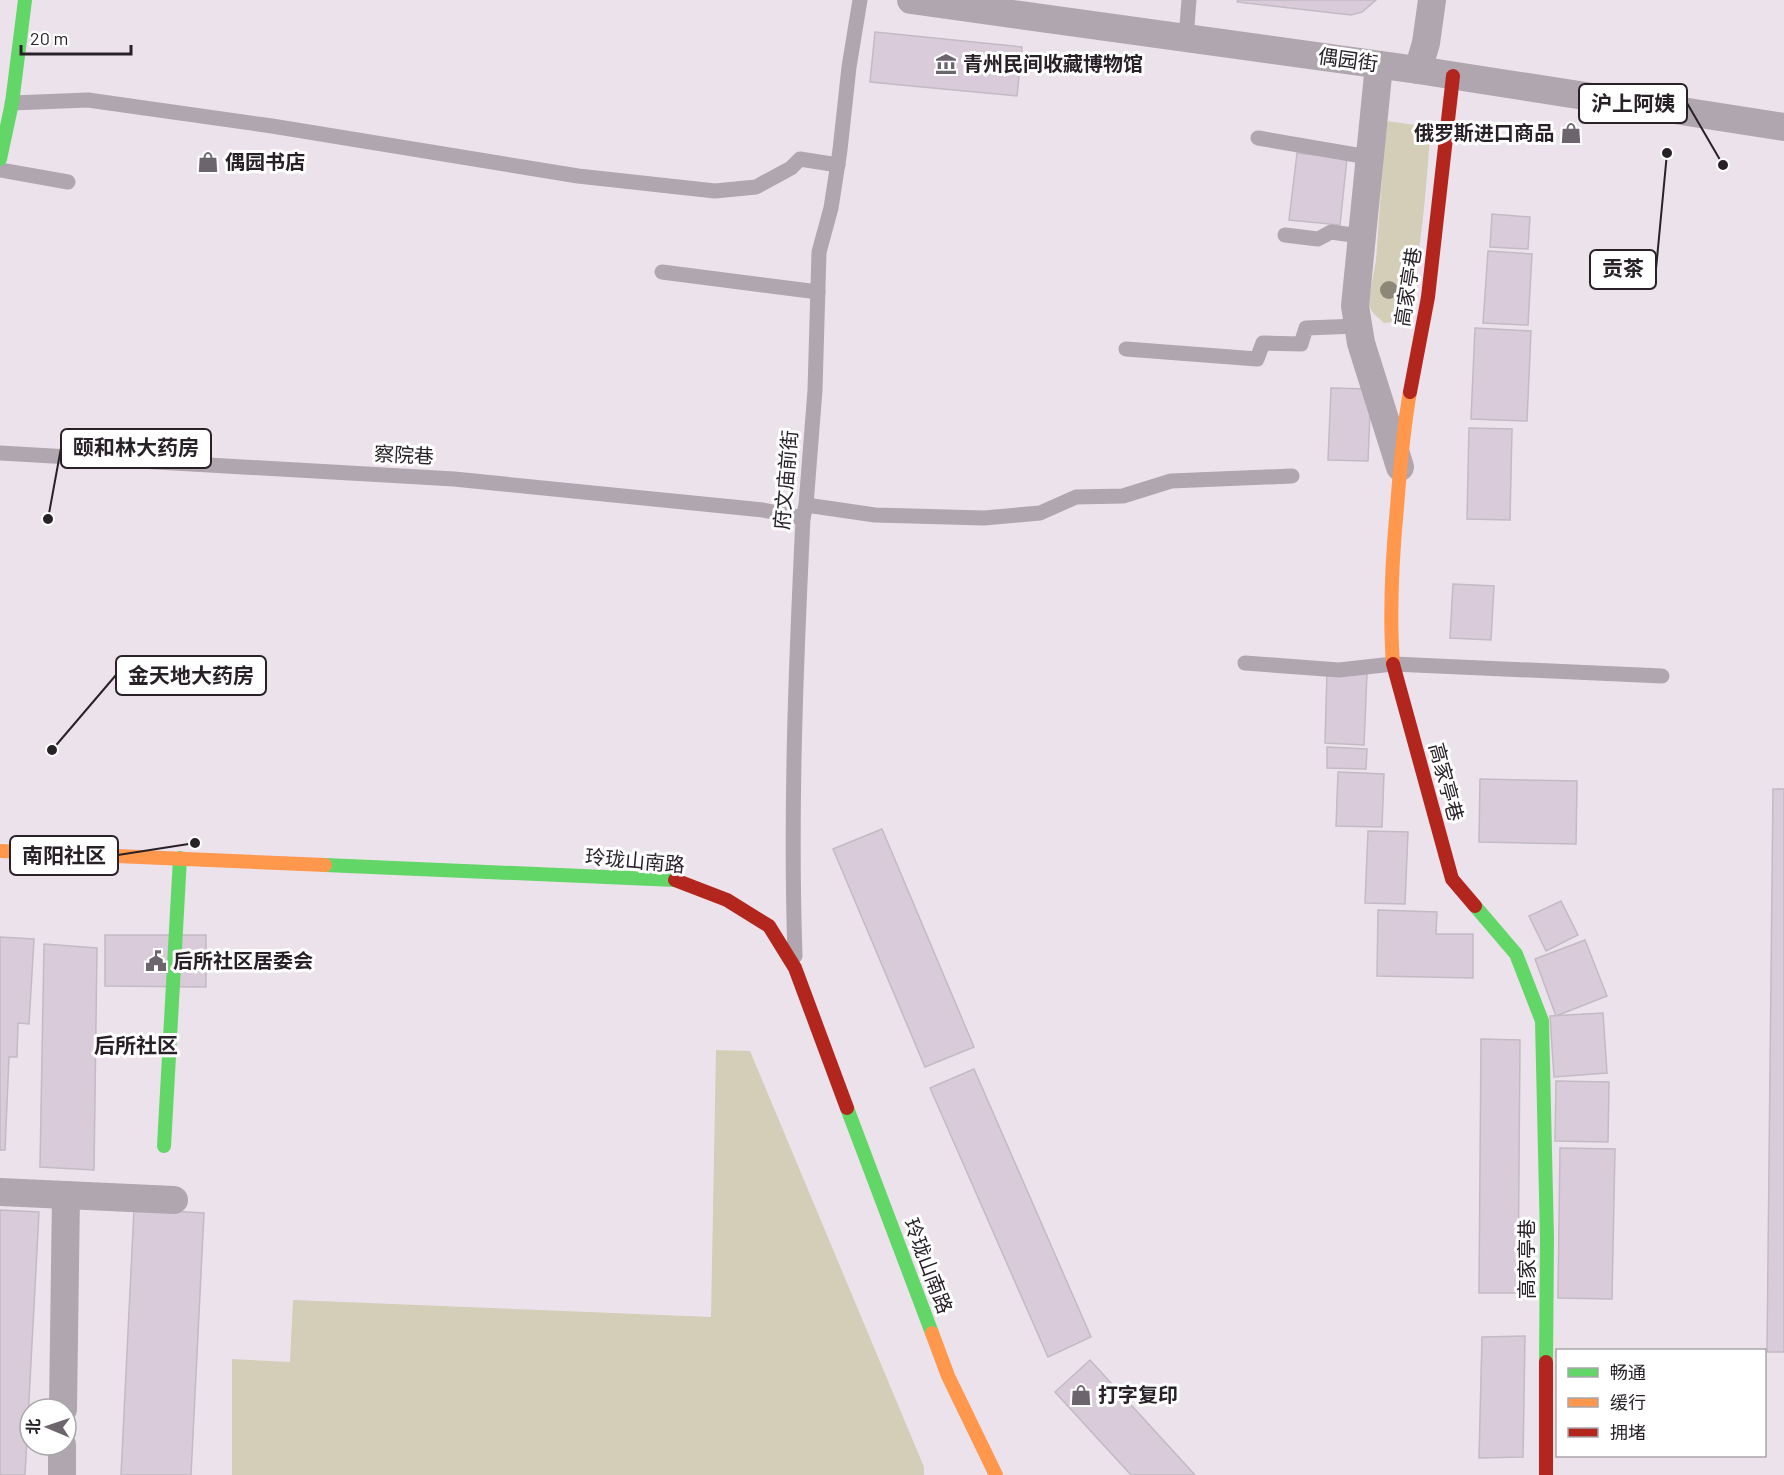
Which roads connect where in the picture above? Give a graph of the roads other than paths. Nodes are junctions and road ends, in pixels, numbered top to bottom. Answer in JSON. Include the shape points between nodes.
{"nodes":[{"id":1,"x":26,"y":0,"type":"edge"},
{"id":2,"x":860,"y":0,"type":"edge"},
{"id":3,"x":911,"y":0,"type":"edge"},
{"id":4,"x":1189,"y":0,"type":"edge"},
{"id":5,"x":1432,"y":0,"type":"edge"},
{"id":6,"x":1186,"y":38,"type":"junction"},
{"id":7,"x":1379,"y":65,"type":"junction"},
{"id":8,"x":1418,"y":70,"type":"junction"},
{"id":9,"x":1453,"y":76,"type":"junction"},
{"id":10,"x":12,"y":103,"type":"junction"},
{"id":11,"x":1784,"y":127,"type":"edge"},
{"id":12,"x":1258,"y":138,"type":"dead end"},
{"id":13,"x":1368,"y":157,"type":"junction"},
{"id":14,"x":0,"y":159,"type":"edge"},
{"id":15,"x":838,"y":165,"type":"junction"},
{"id":16,"x":0,"y":170,"type":"edge"},
{"id":17,"x":68,"y":182,"type":"dead end"},
{"id":18,"x":1285,"y":235,"type":"dead end"},
{"id":19,"x":1360,"y":236,"type":"junction"},
{"id":20,"x":662,"y":272,"type":"dead end"},
{"id":21,"x":818,"y":292,"type":"junction"},
{"id":22,"x":1358,"y":326,"type":"junction"},
{"id":23,"x":1126,"y":349,"type":"dead end"},
{"id":24,"x":0,"y":453,"type":"edge"},
{"id":25,"x":1400,"y":469,"type":"junction"},
{"id":26,"x":1292,"y":476,"type":"dead end"},
{"id":27,"x":805,"y":511,"type":"junction"},
{"id":28,"x":1245,"y":663,"type":"dead end"},
{"id":29,"x":1393,"y":664,"type":"junction"},
{"id":30,"x":1662,"y":676,"type":"dead end"},
{"id":31,"x":0,"y":851,"type":"edge"},
{"id":32,"x":180,"y":858,"type":"junction"},
{"id":33,"x":795,"y":968,"type":"junction"},
{"id":34,"x":164,"y":1146,"type":"dead end"},
{"id":35,"x":0,"y":1192,"type":"edge"},
{"id":36,"x":66,"y":1195,"type":"junction"},
{"id":37,"x":174,"y":1200,"type":"dead end"},
{"id":38,"x":63,"y":1397,"type":"edge"},
{"id":39,"x":62,"y":1457,"type":"edge"},
{"id":40,"x":62,"y":1475,"type":"edge"},
{"id":41,"x":996,"y":1475,"type":"edge"},
{"id":42,"x":1546,"y":1475,"type":"edge"}],
"edges":[{"from":1,"to":10,"type":"street"},
{"from":2,"to":15,"type":"lane","name":"府文庙前街"},
{"from":3,"to":6,"type":"street","name":"偶园街"},
{"from":4,"to":6,"type":"lane"},
{"from":5,"to":8,"type":"street"},
{"from":6,"to":7,"type":"street","name":"偶园街"},
{"from":7,"to":8,"type":"street","name":"偶园街"},
{"from":7,"to":13,"type":"street"},
{"from":8,"to":9,"type":"street","name":"偶园街"},
{"from":9,"to":11,"type":"street","name":"偶园街"},
{"from":9,"to":25,"type":"street","name":"高家亭巷","via":[[1428,297]]},
{"from":10,"to":14,"type":"street"},
{"from":10,"to":15,"type":"lane","via":[[88,100],[578,176],[715,191],[756,187],[800,159]]},
{"from":12,"to":13,"type":"lane"},
{"from":13,"to":19,"type":"street"},
{"from":15,"to":21,"type":"lane","name":"府文庙前街","via":[[819,252]]},
{"from":16,"to":17,"type":"lane"},
{"from":18,"to":19,"type":"lane","via":[[1318,239],[1331,232]]},
{"from":19,"to":22,"type":"street","via":[[1355,306]]},
{"from":20,"to":21,"type":"lane"},
{"from":21,"to":27,"type":"lane","name":"府文庙前街"},
{"from":22,"to":23,"type":"lane","via":[[1306,328],[1301,344],[1263,343],[1257,359]]},
{"from":22,"to":25,"type":"street"},
{"from":24,"to":27,"type":"lane","name":"察院巷","via":[[454,479]]},
{"from":25,"to":29,"type":"street","name":"高家亭巷","via":[[1391,576]]},
{"from":26,"to":27,"type":"lane","name":"察院巷","via":[[1171,481],[1123,496],[1076,496],[1040,513],[984,518]]},
{"from":27,"to":33,"type":"lane","name":"府文庙前街","via":[[797,641]]},
{"from":28,"to":29,"type":"lane","via":[[1339,670]]},
{"from":29,"to":30,"type":"lane"},
{"from":29,"to":42,"type":"street","name":"高家亭巷","via":[[1452,879],[1516,954],[1542,1021],[1547,1239]]},
{"from":31,"to":32,"type":"street","name":"玲珑山南路"},
{"from":32,"to":33,"type":"street","name":"玲珑山南路","via":[[679,880],[726,900],[769,926]]},
{"from":32,"to":34,"type":"street"},
{"from":33,"to":41,"type":"street","name":"玲珑山南路","via":[[948,1376]]},
{"from":35,"to":36,"type":"street"},
{"from":36,"to":37,"type":"street"},
{"from":36,"to":38,"type":"street"},
{"from":39,"to":40,"type":"street"}]}
